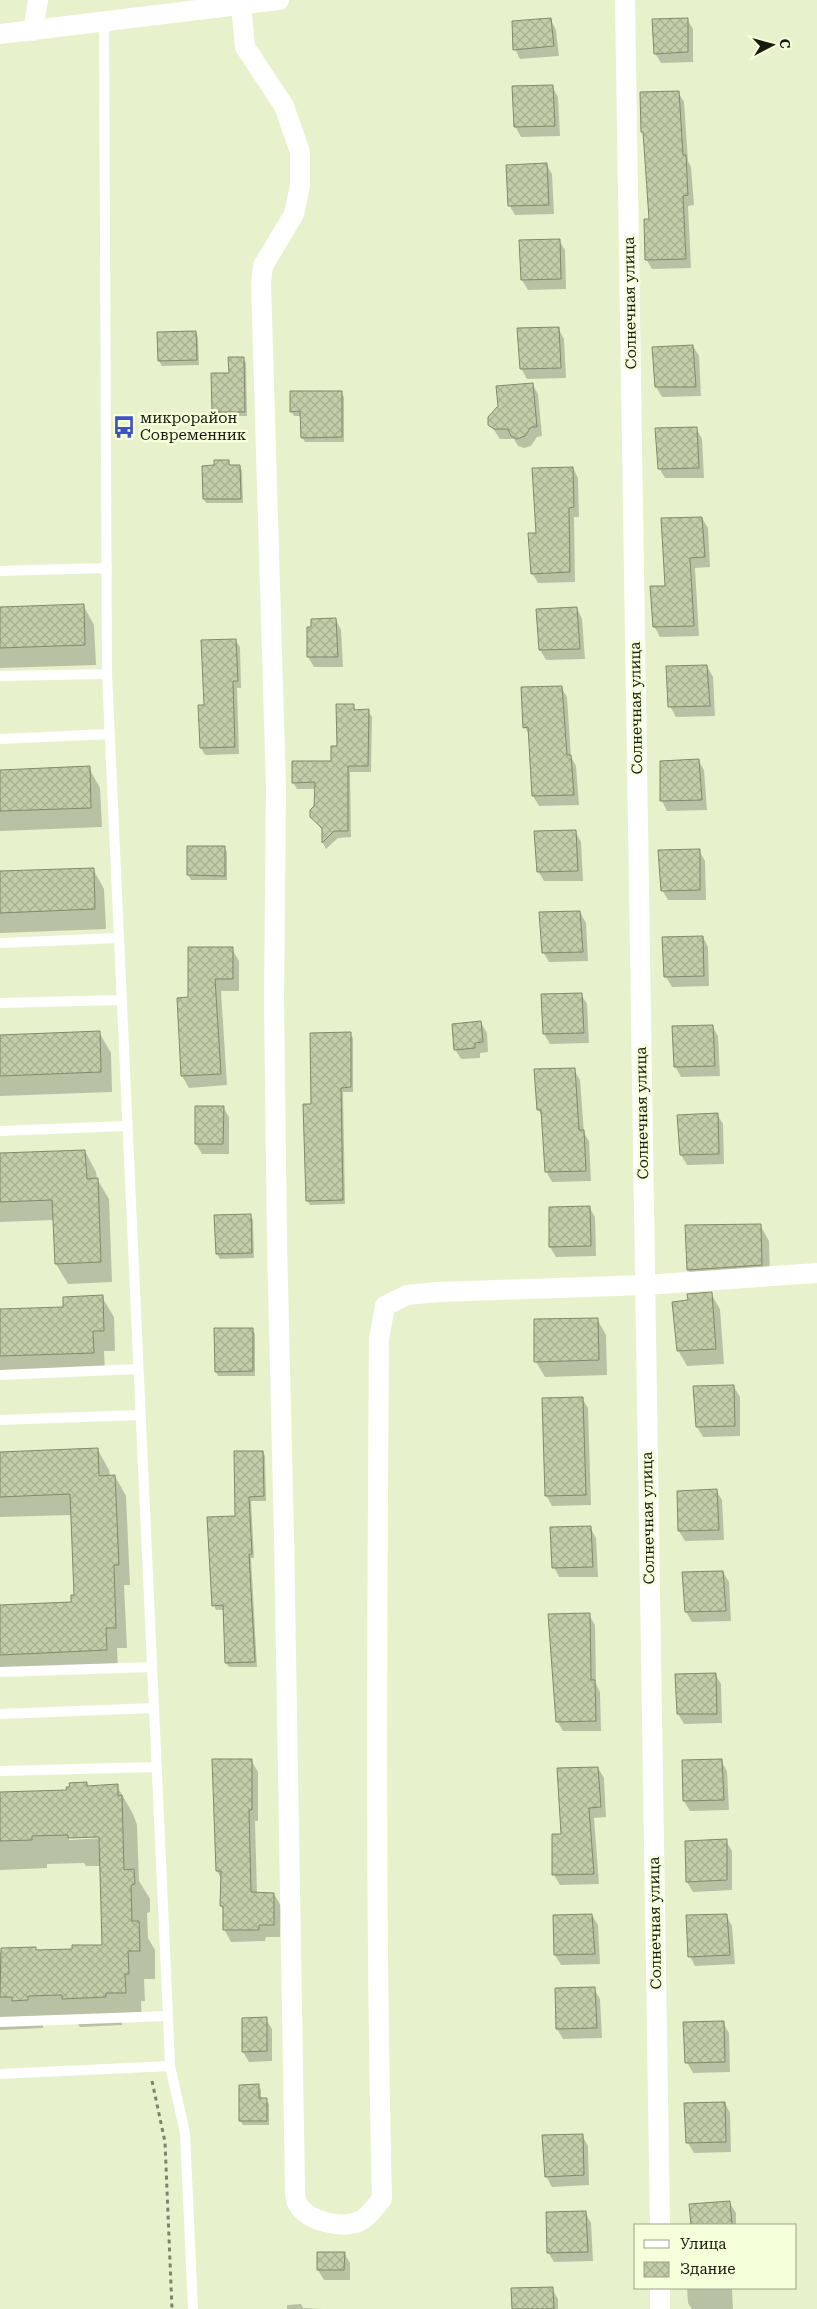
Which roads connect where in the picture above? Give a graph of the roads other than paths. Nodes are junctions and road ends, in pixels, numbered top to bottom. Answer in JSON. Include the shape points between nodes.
{"nodes":[{"id":1,"x":38,"y":0,"type":"edge"},
{"id":2,"x":279,"y":0,"type":"edge"},
{"id":3,"x":625,"y":0,"type":"edge"},
{"id":4,"x":241,"y":5,"type":"junction"},
{"id":5,"x":104,"y":22,"type":"junction"},
{"id":6,"x":33,"y":31,"type":"junction"},
{"id":7,"x":0,"y":34,"type":"edge"},
{"id":8,"x":107,"y":568,"type":"junction"},
{"id":9,"x":0,"y":571,"type":"edge"},
{"id":10,"x":107,"y":674,"type":"junction"},
{"id":11,"x":0,"y":676,"type":"edge"},
{"id":12,"x":110,"y":734,"type":"junction"},
{"id":13,"x":0,"y":739,"type":"edge"},
{"id":14,"x":118,"y":938,"type":"junction"},
{"id":15,"x":0,"y":943,"type":"edge"},
{"id":16,"x":120,"y":1000,"type":"junction"},
{"id":17,"x":0,"y":1003,"type":"edge"},
{"id":18,"x":126,"y":1126,"type":"junction"},
{"id":19,"x":0,"y":1131,"type":"edge"},
{"id":20,"x":817,"y":1273,"type":"edge"},
{"id":21,"x":645,"y":1285,"type":"junction"},
{"id":22,"x":138,"y":1369,"type":"junction"},
{"id":23,"x":0,"y":1375,"type":"edge"},
{"id":24,"x":140,"y":1415,"type":"junction"},
{"id":25,"x":0,"y":1420,"type":"edge"},
{"id":26,"x":152,"y":1667,"type":"junction"},
{"id":27,"x":0,"y":1672,"type":"edge"},
{"id":28,"x":154,"y":1708,"type":"junction"},
{"id":29,"x":0,"y":1714,"type":"edge"},
{"id":30,"x":157,"y":1767,"type":"junction"},
{"id":31,"x":0,"y":1772,"type":"edge"},
{"id":32,"x":168,"y":2016,"type":"junction"},
{"id":33,"x":0,"y":2022,"type":"edge"},
{"id":34,"x":170,"y":2066,"type":"junction"},
{"id":35,"x":0,"y":2074,"type":"edge"},
{"id":36,"x":660,"y":2224,"type":"edge"},
{"id":37,"x":660,"y":2289,"type":"edge"},
{"id":38,"x":192,"y":2309,"type":"edge"},
{"id":39,"x":660,"y":2309,"type":"edge"}],
"edges":[{"from":1,"to":6,"type":"street"},
{"from":2,"to":4,"type":"street"},
{"from":3,"to":21,"type":"street","name":"Солнечная улица"},
{"from":4,"to":5,"type":"street"},
{"from":4,"to":21,"type":"street","via":[[245,47],[284,106],[300,152],[300,186],[294,214],[270,252],[261,283],[276,788],[277,1243],[295,2188],[298,2203],[312,2217],[332,2223],[362,2221],[382,2199],[376,1656],[379,1339],[385,1306],[407,1295],[438,1292]]},
{"from":5,"to":6,"type":"street"},
{"from":5,"to":8,"type":"lane"},
{"from":6,"to":7,"type":"street"},
{"from":8,"to":9,"type":"lane"},
{"from":8,"to":10,"type":"lane"},
{"from":10,"to":11,"type":"lane"},
{"from":10,"to":12,"type":"lane"},
{"from":12,"to":13,"type":"lane"},
{"from":12,"to":14,"type":"lane"},
{"from":14,"to":15,"type":"lane"},
{"from":14,"to":16,"type":"lane"},
{"from":16,"to":17,"type":"lane"},
{"from":16,"to":18,"type":"lane"},
{"from":18,"to":19,"type":"lane"},
{"from":18,"to":22,"type":"lane"},
{"from":20,"to":21,"type":"street"},
{"from":21,"to":36,"type":"street","name":"Солнечная улица"},
{"from":22,"to":23,"type":"lane"},
{"from":22,"to":24,"type":"lane"},
{"from":24,"to":25,"type":"lane"},
{"from":24,"to":26,"type":"lane"},
{"from":26,"to":27,"type":"lane"},
{"from":26,"to":28,"type":"lane"},
{"from":28,"to":29,"type":"lane"},
{"from":28,"to":30,"type":"lane"},
{"from":30,"to":31,"type":"lane"},
{"from":30,"to":32,"type":"lane"},
{"from":32,"to":33,"type":"lane"},
{"from":32,"to":34,"type":"lane"},
{"from":34,"to":35,"type":"lane"},
{"from":34,"to":38,"type":"lane","via":[[185,2133]]},
{"from":37,"to":39,"type":"street"}]}
